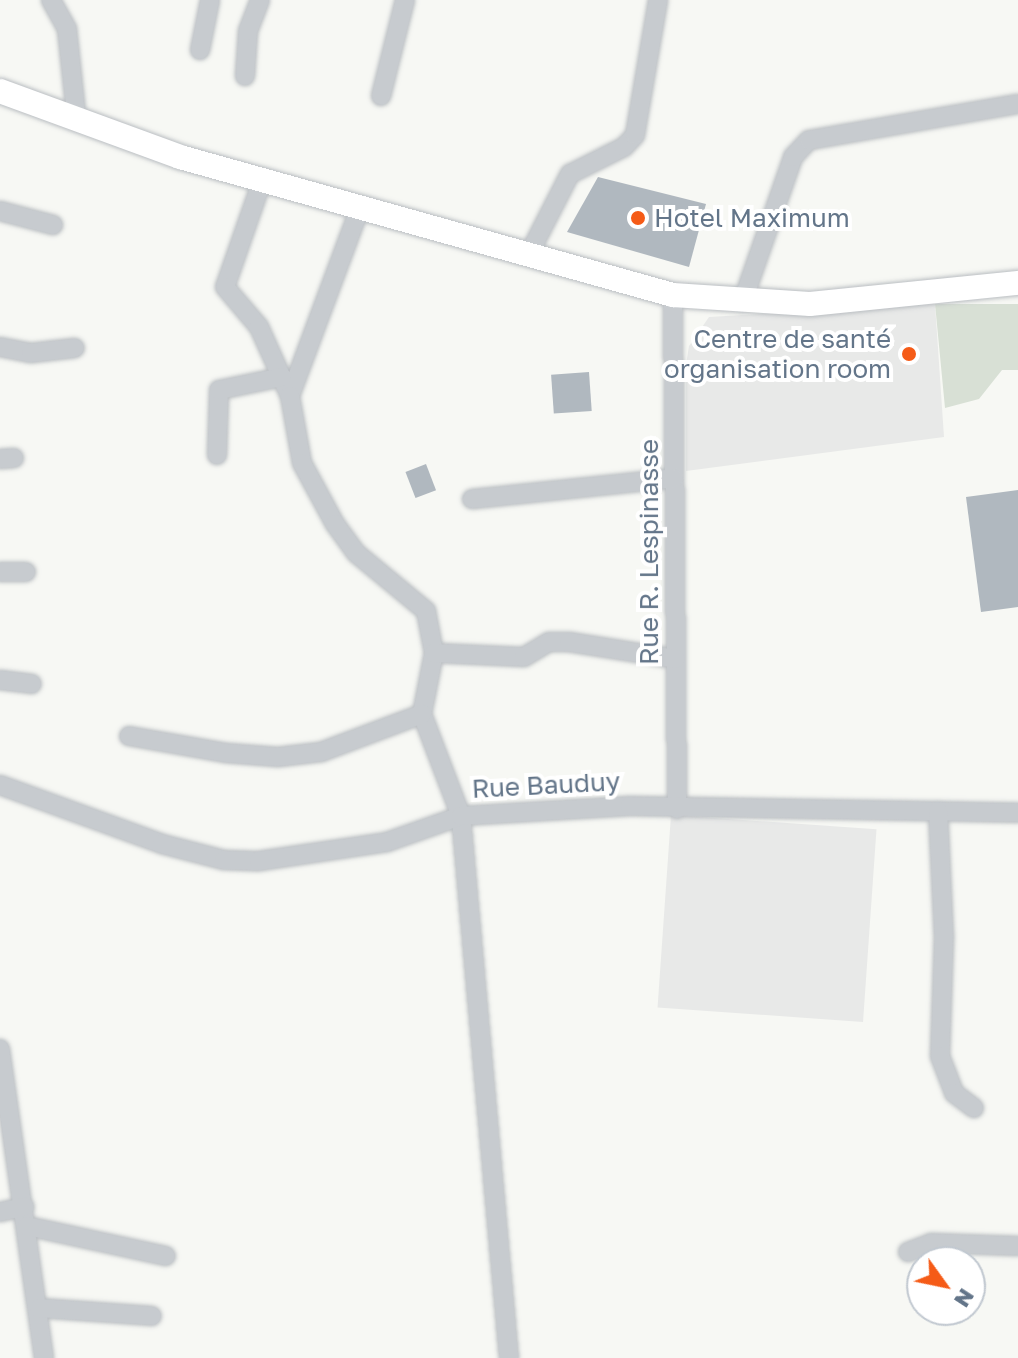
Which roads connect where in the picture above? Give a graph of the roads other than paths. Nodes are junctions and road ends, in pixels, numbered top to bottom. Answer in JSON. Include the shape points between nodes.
{"nodes":[{"id":1,"x":51,"y":0,"type":"edge"},
{"id":2,"x":210,"y":0,"type":"edge"},
{"id":3,"x":260,"y":0,"type":"edge"},
{"id":4,"x":405,"y":0,"type":"edge"},
{"id":5,"x":658,"y":0,"type":"edge"},
{"id":6,"x":200,"y":50,"type":"dead end"},
{"id":7,"x":245,"y":76,"type":"dead end"},
{"id":8,"x":0,"y":91,"type":"edge"},
{"id":9,"x":381,"y":96,"type":"dead end"},
{"id":10,"x":1018,"y":104,"type":"edge"},
{"id":11,"x":77,"y":122,"type":"junction"},
{"id":12,"x":262,"y":181,"type":"junction"},
{"id":13,"x":361,"y":205,"type":"junction"},
{"id":14,"x":0,"y":211,"type":"edge"},
{"id":15,"x":53,"y":225,"type":"dead end"},
{"id":16,"x":530,"y":252,"type":"junction"},
{"id":17,"x":1018,"y":283,"type":"edge"},
{"id":18,"x":673,"y":295,"type":"junction"},
{"id":19,"x":742,"y":303,"type":"junction"},
{"id":20,"x":0,"y":347,"type":"edge"},
{"id":21,"x":75,"y":348,"type":"dead end"},
{"id":22,"x":282,"y":377,"type":"junction"},
{"id":23,"x":290,"y":396,"type":"junction"},
{"id":24,"x":217,"y":455,"type":"dead end"},
{"id":25,"x":674,"y":478,"type":"junction"},
{"id":26,"x":472,"y":499,"type":"dead end"},
{"id":27,"x":0,"y":572,"type":"edge"},
{"id":28,"x":26,"y":572,"type":"dead end"},
{"id":29,"x":434,"y":653,"type":"junction"},
{"id":30,"x":676,"y":659,"type":"junction"},
{"id":31,"x":0,"y":680,"type":"edge"},
{"id":32,"x":32,"y":684,"type":"dead end"},
{"id":33,"x":422,"y":714,"type":"junction"},
{"id":34,"x":129,"y":736,"type":"dead end"},
{"id":35,"x":0,"y":785,"type":"edge"},
{"id":36,"x":677,"y":809,"type":"junction"},
{"id":37,"x":938,"y":811,"type":"junction"},
{"id":38,"x":1018,"y":813,"type":"edge"},
{"id":39,"x":461,"y":816,"type":"junction"},
{"id":40,"x":0,"y":1049,"type":"edge"},
{"id":41,"x":974,"y":1108,"type":"dead end"},
{"id":42,"x":24,"y":1207,"type":"junction"},
{"id":43,"x":0,"y":1212,"type":"edge"},
{"id":44,"x":27,"y":1226,"type":"junction"},
{"id":45,"x":923,"y":1246,"type":"edge"},
{"id":46,"x":1018,"y":1246,"type":"edge"},
{"id":47,"x":166,"y":1256,"type":"dead end"},
{"id":48,"x":39,"y":1308,"type":"junction"},
{"id":49,"x":152,"y":1316,"type":"dead end"},
{"id":50,"x":44,"y":1358,"type":"edge"},
{"id":51,"x":509,"y":1358,"type":"edge"}],
"edges":[{"from":1,"to":11,"type":"street","via":[[67,29]]},
{"from":2,"to":6,"type":"street"},
{"from":3,"to":7,"type":"street","via":[[248,31]]},
{"from":4,"to":9,"type":"street"},
{"from":5,"to":16,"type":"street","via":[[635,135],[624,147],[570,174]]},
{"from":8,"to":11,"type":"main road"},
{"from":10,"to":19,"type":"street","via":[[809,140],[793,157]]},
{"from":11,"to":12,"type":"main road"},
{"from":12,"to":13,"type":"main road"},
{"from":12,"to":22,"type":"street","via":[[225,287],[259,327]]},
{"from":13,"to":16,"type":"main road"},
{"from":13,"to":23,"type":"street"},
{"from":14,"to":15,"type":"street"},
{"from":16,"to":18,"type":"main road"},
{"from":17,"to":19,"type":"main road","via":[[810,304]]},
{"from":18,"to":19,"type":"main road"},
{"from":18,"to":25,"type":"street","name":"Rue R. Lespinasse"},
{"from":20,"to":21,"type":"street","via":[[31,353]]},
{"from":22,"to":23,"type":"street"},
{"from":22,"to":24,"type":"street","via":[[219,390]]},
{"from":23,"to":29,"type":"street","via":[[302,463],[335,524],[356,553],[426,611]]},
{"from":25,"to":26,"type":"street"},
{"from":25,"to":30,"type":"street","name":"Rue R. Lespinasse"},
{"from":27,"to":28,"type":"street"},
{"from":29,"to":30,"type":"street","via":[[524,657],[549,642],[569,642]]},
{"from":29,"to":33,"type":"street"},
{"from":30,"to":36,"type":"street","name":"Rue R. Lespinasse"},
{"from":31,"to":32,"type":"street"},
{"from":33,"to":34,"type":"street","via":[[321,752],[278,757]]},
{"from":33,"to":39,"type":"street"},
{"from":35,"to":39,"type":"street","name":"Rue Bauduy","via":[[162,844],[224,860],[259,861],[387,842]]},
{"from":36,"to":37,"type":"street","name":"Rue Bauduy"},
{"from":36,"to":39,"type":"street","name":"Rue Bauduy"},
{"from":37,"to":38,"type":"street","name":"Rue Bauduy"},
{"from":37,"to":41,"type":"street","via":[[944,936],[940,1056],[954,1093]]},
{"from":39,"to":51,"type":"street"},
{"from":40,"to":42,"type":"street"},
{"from":42,"to":43,"type":"street"},
{"from":42,"to":44,"type":"street"},
{"from":44,"to":47,"type":"street"},
{"from":44,"to":48,"type":"street"},
{"from":45,"to":46,"type":"street"},
{"from":48,"to":49,"type":"street"},
{"from":48,"to":50,"type":"street"}]}
